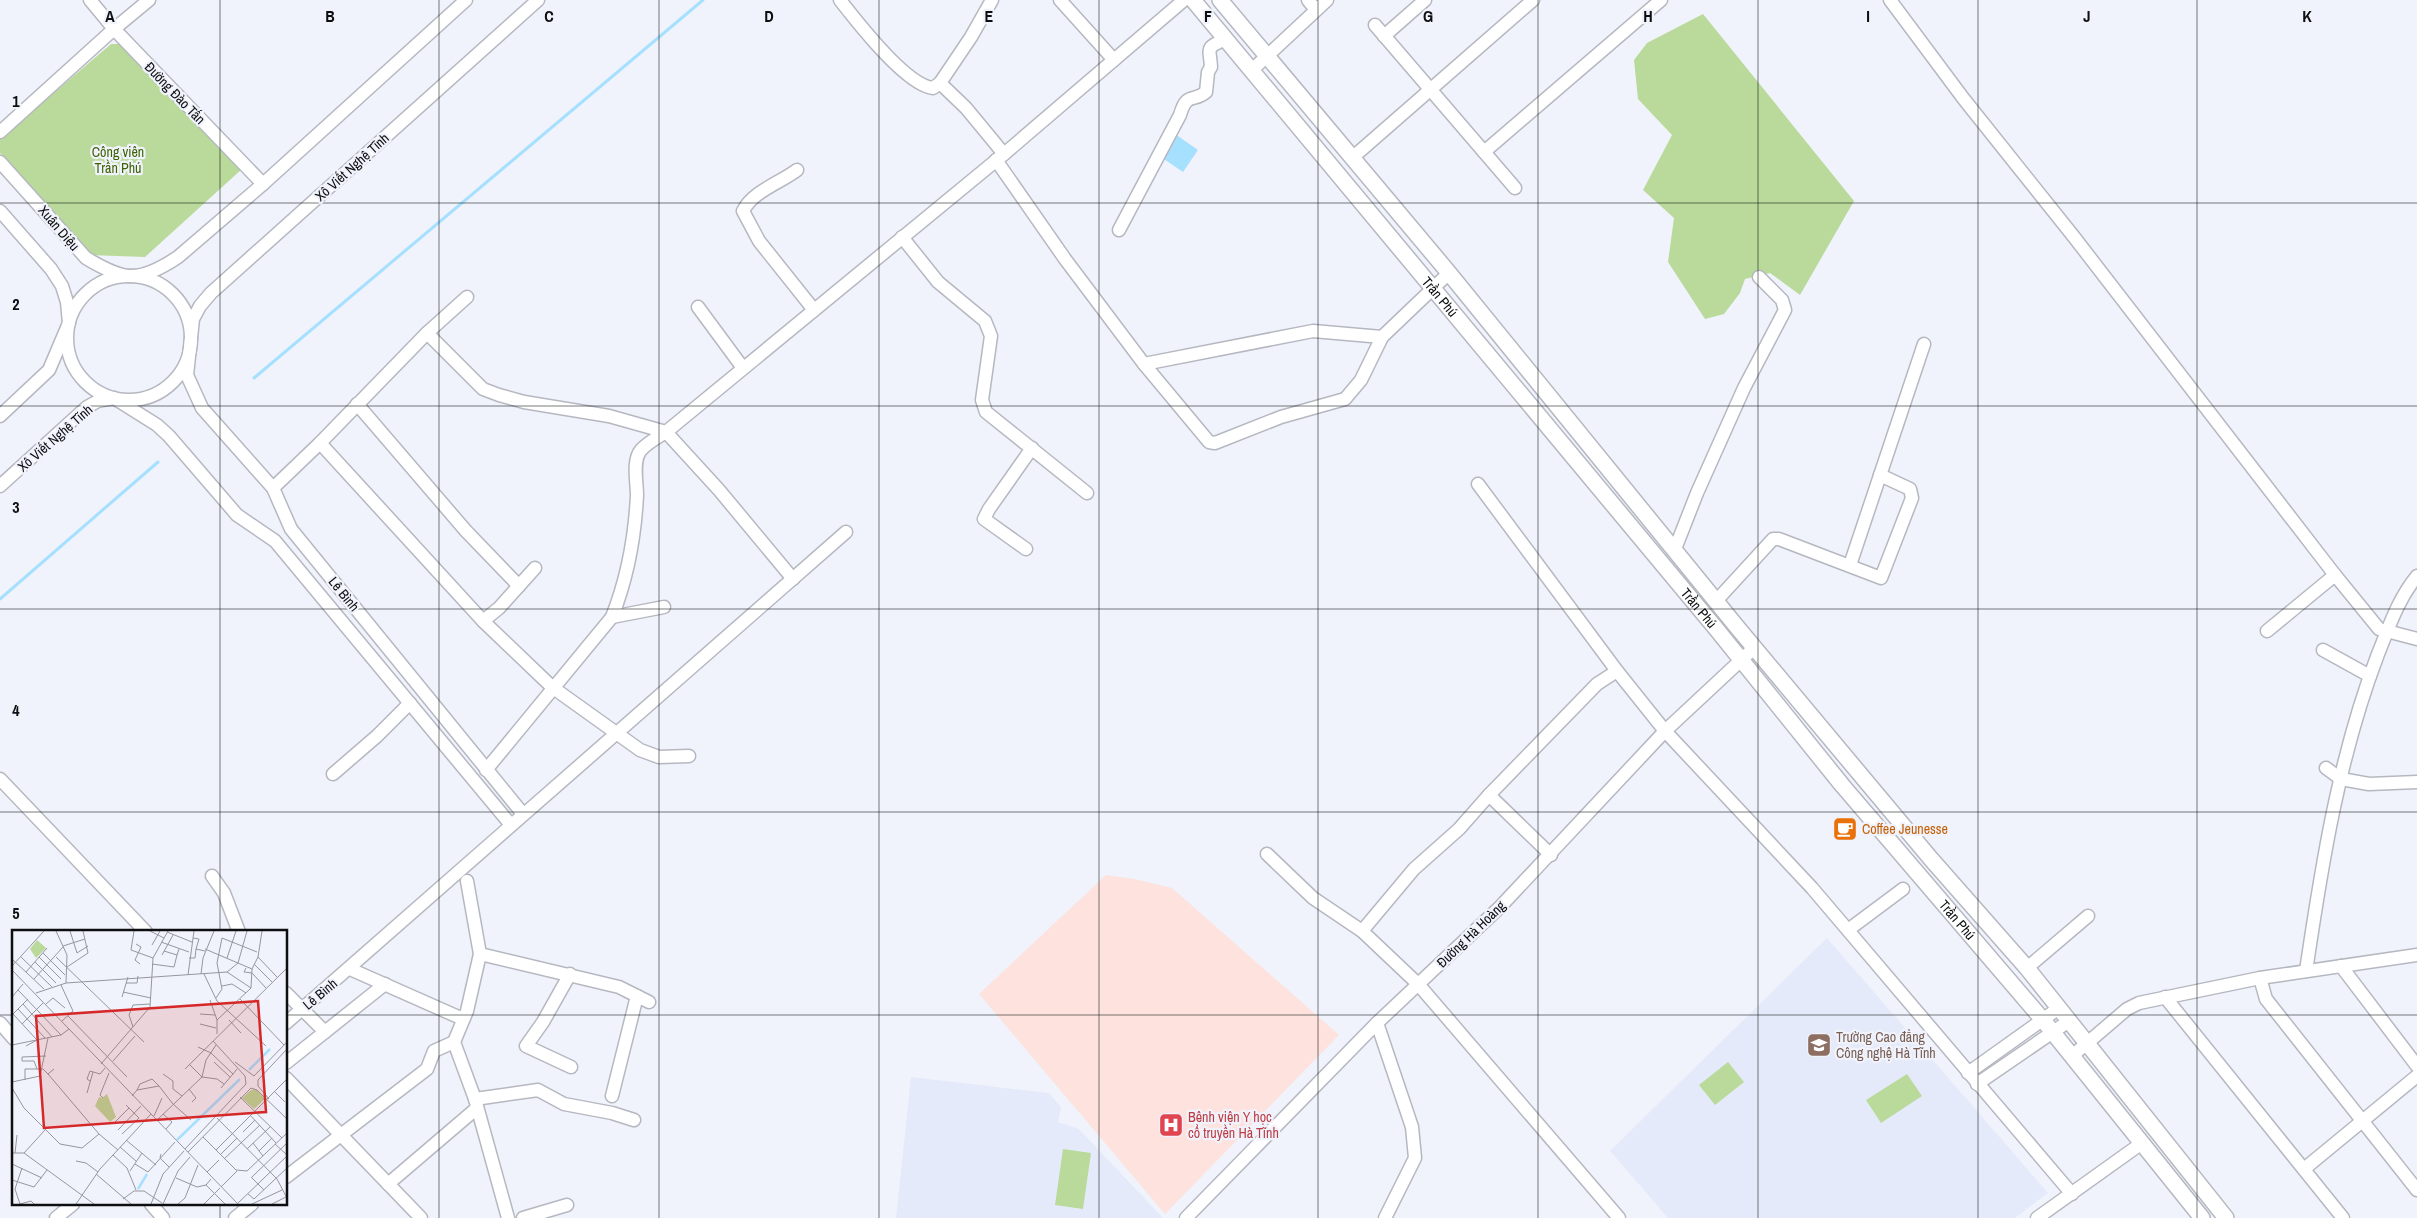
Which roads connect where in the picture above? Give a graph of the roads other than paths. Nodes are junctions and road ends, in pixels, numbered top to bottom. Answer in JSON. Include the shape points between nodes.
{"nodes":[{"id":1,"x":90,"y":0,"type":"edge"},
{"id":2,"x":149,"y":0,"type":"edge"},
{"id":3,"x":466,"y":0,"type":"edge"},
{"id":4,"x":538,"y":0,"type":"edge"},
{"id":5,"x":840,"y":0,"type":"edge"},
{"id":6,"x":992,"y":0,"type":"edge"},
{"id":7,"x":1060,"y":0,"type":"edge"},
{"id":8,"x":1184,"y":0,"type":"edge"},
{"id":9,"x":1193,"y":0,"type":"edge"},
{"id":10,"x":1220,"y":0,"type":"edge"},
{"id":11,"x":1326,"y":0,"type":"edge"},
{"id":12,"x":1425,"y":0,"type":"edge"},
{"id":13,"x":1532,"y":0,"type":"edge"},
{"id":14,"x":1661,"y":0,"type":"edge"},
{"id":15,"x":1890,"y":0,"type":"edge"},
{"id":16,"x":1312,"y":5,"type":"edge"},
{"id":17,"x":1375,"y":25,"type":"dead end"},
{"id":18,"x":114,"y":29,"type":"junction"},
{"id":19,"x":1384,"y":36,"type":"junction"},
{"id":20,"x":1226,"y":39,"type":"junction"},
{"id":21,"x":1267,"y":56,"type":"junction"},
{"id":22,"x":1114,"y":60,"type":"junction"},
{"id":23,"x":1252,"y":70,"type":"junction"},
{"id":24,"x":940,"y":83,"type":"junction"},
{"id":25,"x":1429,"y":90,"type":"junction"},
{"id":26,"x":0,"y":132,"type":"edge"},
{"id":27,"x":1484,"y":152,"type":"junction"},
{"id":28,"x":1000,"y":157,"type":"junction"},
{"id":29,"x":1352,"y":158,"type":"junction"},
{"id":30,"x":0,"y":162,"type":"edge"},
{"id":31,"x":797,"y":170,"type":"dead end"},
{"id":32,"x":263,"y":184,"type":"junction"},
{"id":33,"x":1515,"y":188,"type":"dead end"},
{"id":34,"x":0,"y":211,"type":"edge"},
{"id":35,"x":1119,"y":230,"type":"dead end"},
{"id":36,"x":902,"y":237,"type":"junction"},
{"id":37,"x":1449,"y":273,"type":"junction"},
{"id":38,"x":130,"y":276,"type":"junction"},
{"id":39,"x":1759,"y":277,"type":"dead end"},
{"id":40,"x":1433,"y":288,"type":"junction"},
{"id":41,"x":467,"y":297,"type":"dead end"},
{"id":42,"x":698,"y":307,"type":"dead end"},
{"id":43,"x":814,"y":310,"type":"junction"},
{"id":44,"x":69,"y":323,"type":"junction"},
{"id":45,"x":427,"y":333,"type":"junction"},
{"id":46,"x":1382,"y":337,"type":"junction"},
{"id":47,"x":1924,"y":344,"type":"dead end"},
{"id":48,"x":192,"y":347,"type":"junction"},
{"id":49,"x":1144,"y":364,"type":"junction"},
{"id":50,"x":742,"y":368,"type":"junction"},
{"id":51,"x":114,"y":398,"type":"junction"},
{"id":52,"x":357,"y":404,"type":"junction"},
{"id":53,"x":0,"y":416,"type":"edge"},
{"id":54,"x":666,"y":432,"type":"junction"},
{"id":55,"x":320,"y":443,"type":"junction"},
{"id":56,"x":1032,"y":448,"type":"junction"},
{"id":57,"x":1880,"y":475,"type":"junction"},
{"id":58,"x":1478,"y":484,"type":"dead end"},
{"id":59,"x":0,"y":486,"type":"edge"},
{"id":60,"x":273,"y":488,"type":"junction"},
{"id":61,"x":1087,"y":493,"type":"dead end"},
{"id":62,"x":292,"y":529,"type":"junction"},
{"id":63,"x":846,"y":532,"type":"dead end"},
{"id":64,"x":275,"y":541,"type":"junction"},
{"id":65,"x":1026,"y":549,"type":"dead end"},
{"id":66,"x":1675,"y":549,"type":"junction"},
{"id":67,"x":1850,"y":565,"type":"junction"},
{"id":68,"x":535,"y":568,"type":"dead end"},
{"id":69,"x":2335,"y":575,"type":"junction"},
{"id":70,"x":2417,"y":576,"type":"edge"},
{"id":71,"x":793,"y":578,"type":"junction"},
{"id":72,"x":519,"y":586,"type":"junction"},
{"id":73,"x":1717,"y":600,"type":"junction"},
{"id":74,"x":664,"y":607,"type":"dead end"},
{"id":75,"x":612,"y":616,"type":"junction"},
{"id":76,"x":483,"y":621,"type":"junction"},
{"id":77,"x":2267,"y":631,"type":"dead end"},
{"id":78,"x":2387,"y":632,"type":"junction"},
{"id":79,"x":2417,"y":639,"type":"edge"},
{"id":80,"x":1754,"y":648,"type":"junction"},
{"id":81,"x":2323,"y":650,"type":"dead end"},
{"id":82,"x":1740,"y":660,"type":"junction"},
{"id":83,"x":1617,"y":671,"type":"junction"},
{"id":84,"x":2370,"y":676,"type":"junction"},
{"id":85,"x":552,"y":687,"type":"junction"},
{"id":86,"x":410,"y":703,"type":"junction"},
{"id":87,"x":1665,"y":731,"type":"junction"},
{"id":88,"x":615,"y":734,"type":"junction"},
{"id":89,"x":689,"y":756,"type":"dead end"},
{"id":90,"x":2326,"y":768,"type":"dead end"},
{"id":91,"x":486,"y":770,"type":"junction"},
{"id":92,"x":333,"y":774,"type":"dead end"},
{"id":93,"x":0,"y":779,"type":"edge"},
{"id":94,"x":2341,"y":779,"type":"junction"},
{"id":95,"x":2417,"y":782,"type":"edge"},
{"id":96,"x":1488,"y":795,"type":"junction"},
{"id":97,"x":523,"y":814,"type":"junction"},
{"id":98,"x":510,"y":825,"type":"junction"},
{"id":99,"x":1267,"y":854,"type":"dead end"},
{"id":100,"x":1550,"y":855,"type":"junction"},
{"id":101,"x":212,"y":876,"type":"dead end"},
{"id":102,"x":467,"y":881,"type":"dead end"},
{"id":103,"x":1903,"y":889,"type":"dead end"},
{"id":104,"x":2088,"y":916,"type":"dead end"},
{"id":105,"x":144,"y":930,"type":"edge"},
{"id":106,"x":238,"y":930,"type":"edge"},
{"id":107,"x":1848,"y":930,"type":"junction"},
{"id":108,"x":1362,"y":931,"type":"junction"},
{"id":109,"x":480,"y":954,"type":"junction"},
{"id":110,"x":2417,"y":955,"type":"edge"},
{"id":111,"x":2341,"y":966,"type":"junction"},
{"id":112,"x":2027,"y":968,"type":"junction"},
{"id":113,"x":350,"y":969,"type":"junction"},
{"id":114,"x":2306,"y":971,"type":"junction"},
{"id":115,"x":570,"y":974,"type":"junction"},
{"id":116,"x":2260,"y":978,"type":"junction"},
{"id":117,"x":385,"y":984,"type":"junction"},
{"id":118,"x":1418,"y":984,"type":"junction"},
{"id":119,"x":288,"y":995,"type":"edge"},
{"id":120,"x":2165,"y":997,"type":"junction"},
{"id":121,"x":2059,"y":1008,"type":"junction"},
{"id":122,"x":302,"y":1009,"type":"junction"},
{"id":123,"x":463,"y":1019,"type":"junction"},
{"id":124,"x":2043,"y":1020,"type":"junction"},
{"id":125,"x":288,"y":1021,"type":"edge"},
{"id":126,"x":2068,"y":1021,"type":"junction"},
{"id":127,"x":0,"y":1022,"type":"edge"},
{"id":128,"x":1376,"y":1023,"type":"junction"},
{"id":129,"x":325,"y":1032,"type":"junction"},
{"id":130,"x":2052,"y":1032,"type":"junction"},
{"id":131,"x":12,"y":1037,"type":"edge"},
{"id":132,"x":454,"y":1042,"type":"junction"},
{"id":133,"x":2087,"y":1043,"type":"junction"},
{"id":134,"x":2072,"y":1056,"type":"junction"},
{"id":135,"x":288,"y":1061,"type":"edge"},
{"id":136,"x":2417,"y":1066,"type":"edge"},
{"id":137,"x":571,"y":1067,"type":"dead end"},
{"id":138,"x":1968,"y":1073,"type":"junction"},
{"id":139,"x":2417,"y":1076,"type":"edge"},
{"id":140,"x":288,"y":1080,"type":"edge"},
{"id":141,"x":1977,"y":1084,"type":"junction"},
{"id":142,"x":612,"y":1096,"type":"dead end"},
{"id":143,"x":476,"y":1104,"type":"junction"},
{"id":144,"x":634,"y":1120,"type":"dead end"},
{"id":145,"x":2362,"y":1120,"type":"junction"},
{"id":146,"x":339,"y":1135,"type":"junction"},
{"id":147,"x":2142,"y":1143,"type":"junction"},
{"id":148,"x":2304,"y":1169,"type":"junction"},
{"id":149,"x":288,"y":1175,"type":"edge"},
{"id":150,"x":388,"y":1184,"type":"junction"},
{"id":151,"x":2417,"y":1190,"type":"edge"},
{"id":152,"x":2072,"y":1194,"type":"junction"},
{"id":153,"x":71,"y":1206,"type":"edge"},
{"id":154,"x":153,"y":1206,"type":"edge"},
{"id":155,"x":250,"y":1206,"type":"edge"},
{"id":156,"x":567,"y":1206,"type":"dead end"},
{"id":157,"x":56,"y":1218,"type":"edge"},
{"id":158,"x":163,"y":1218,"type":"edge"},
{"id":159,"x":235,"y":1218,"type":"edge"},
{"id":160,"x":421,"y":1218,"type":"edge"},
{"id":161,"x":508,"y":1218,"type":"edge"},
{"id":162,"x":523,"y":1218,"type":"edge"},
{"id":163,"x":1186,"y":1218,"type":"edge"},
{"id":164,"x":1385,"y":1218,"type":"edge"},
{"id":165,"x":1619,"y":1218,"type":"edge"},
{"id":166,"x":2037,"y":1218,"type":"edge"},
{"id":167,"x":2202,"y":1218,"type":"edge"},
{"id":168,"x":2226,"y":1218,"type":"edge"},
{"id":169,"x":2343,"y":1218,"type":"edge"}],
"edges":[{"from":1,"to":18,"type":"street","name":"Đường Đào Tấn"},
{"from":2,"to":18,"type":"street"},
{"from":3,"to":32,"type":"street"},
{"from":4,"to":48,"type":"street","name":"Xô Viết Nghệ Tĩnh","via":[[211,293],[194,319]]},
{"from":5,"to":24,"type":"street","via":[[871,39],[909,76],[923,87],[933,88]]},
{"from":6,"to":24,"type":"street"},
{"from":7,"to":22,"type":"street"},
{"from":8,"to":22,"type":"street"},
{"from":9,"to":20,"type":"main road","name":"Trần Phú"},
{"from":10,"to":21,"type":"main road","name":"Trần Phú"},
{"from":11,"to":16,"type":"street"},
{"from":12,"to":19,"type":"street"},
{"from":13,"to":25,"type":"street"},
{"from":14,"to":27,"type":"street"},
{"from":15,"to":69,"type":"street","via":[[1974,113]]},
{"from":16,"to":21,"type":"street"},
{"from":17,"to":19,"type":"street"},
{"from":18,"to":26,"type":"street"},
{"from":18,"to":32,"type":"street","name":"Đường Đào Tấn"},
{"from":19,"to":25,"type":"street"},
{"from":20,"to":23,"type":"main road","name":"Trần Phú"},
{"from":20,"to":35,"type":"street","via":[[1209,49],[1211,67],[1206,92],[1183,104]]},
{"from":21,"to":23,"type":"street"},
{"from":21,"to":29,"type":"main road","name":"Trần Phú"},
{"from":22,"to":28,"type":"street"},
{"from":23,"to":40,"type":"main road","name":"Trần Phú"},
{"from":24,"to":28,"type":"street","via":[[966,108]]},
{"from":25,"to":27,"type":"street"},
{"from":25,"to":29,"type":"street"},
{"from":27,"to":33,"type":"street"},
{"from":28,"to":36,"type":"street"},
{"from":28,"to":49,"type":"street","via":[[1064,259]]},
{"from":29,"to":37,"type":"main road","name":"Trần Phú"},
{"from":30,"to":38,"type":"street","name":"Xuân Diệu","via":[[86,258],[98,266]]},
{"from":31,"to":43,"type":"street","via":[[757,195],[743,211],[769,255]]},
{"from":32,"to":38,"type":"street","via":[[168,264]]},
{"from":34,"to":44,"type":"street","via":[[51,268],[62,286]]},
{"from":36,"to":43,"type":"street"},
{"from":36,"to":56,"type":"street","via":[[938,282],[985,321],[991,336],[983,406],[994,419]]},
{"from":37,"to":40,"type":"street"},
{"from":37,"to":66,"type":"main road","name":"Trần Phú"},
{"from":38,"to":44,"type":"street","via":[[98,285],[80,301]]},
{"from":38,"to":48,"type":"street","via":[[164,286],[177,298],[186,313]]},
{"from":39,"to":66,"type":"street","via":[[1782,300],[1785,310],[1744,388]]},
{"from":40,"to":46,"type":"street"},
{"from":40,"to":82,"type":"main road","name":"Trần Phú"},
{"from":41,"to":45,"type":"street"},
{"from":42,"to":50,"type":"street"},
{"from":43,"to":50,"type":"street"},
{"from":44,"to":51,"type":"street","via":[[67,342],[71,361],[81,378],[96,391]]},
{"from":44,"to":53,"type":"street","via":[[49,370]]},
{"from":45,"to":52,"type":"street"},
{"from":45,"to":54,"type":"street","via":[[483,389],[524,402],[609,416]]},
{"from":46,"to":49,"type":"street","via":[[1313,330]]},
{"from":46,"to":49,"type":"street","via":[[1361,380],[1345,399],[1281,417],[1215,443],[1209,442]]},
{"from":47,"to":57,"type":"street"},
{"from":48,"to":51,"type":"street","via":[[177,378],[155,396],[134,401]]},
{"from":48,"to":60,"type":"street","name":"Lê Bình","via":[[187,376],[202,408]]},
{"from":50,"to":54,"type":"street"},
{"from":51,"to":59,"type":"street","name":"Xô Viết Nghệ Tĩnh","via":[[87,407]]},
{"from":51,"to":64,"type":"street","name":"Lê Bình","via":[[157,425],[237,515]]},
{"from":52,"to":55,"type":"street"},
{"from":52,"to":72,"type":"street","via":[[466,531]]},
{"from":54,"to":71,"type":"street"},
{"from":54,"to":75,"type":"street","via":[[640,451],[636,464],[631,546]]},
{"from":55,"to":60,"type":"street"},
{"from":55,"to":76,"type":"street"},
{"from":56,"to":61,"type":"street"},
{"from":56,"to":65,"type":"street","via":[[984,519]]},
{"from":57,"to":67,"type":"street"},
{"from":57,"to":67,"type":"street","via":[[1910,489],[1912,498],[1881,578]]},
{"from":58,"to":83,"type":"street"},
{"from":60,"to":62,"type":"street","name":"Lê Bình"},
{"from":62,"to":64,"type":"street"},
{"from":62,"to":91,"type":"street","name":"Lê Bình"},
{"from":63,"to":71,"type":"street"},
{"from":64,"to":86,"type":"street","name":"Lê Bình"},
{"from":66,"to":73,"type":"main road","name":"Trần Phú"},
{"from":67,"to":73,"type":"street","via":[[1773,539]]},
{"from":68,"to":72,"type":"street"},
{"from":69,"to":77,"type":"street"},
{"from":69,"to":78,"type":"street","via":[[2379,629]]},
{"from":70,"to":78,"type":"street","via":[[2395,610]]},
{"from":71,"to":88,"type":"street"},
{"from":72,"to":76,"type":"street"},
{"from":73,"to":80,"type":"main road","name":"Trần Phú"},
{"from":74,"to":75,"type":"street"},
{"from":75,"to":85,"type":"street"},
{"from":76,"to":85,"type":"street"},
{"from":78,"to":79,"type":"street"},
{"from":78,"to":84,"type":"street"},
{"from":80,"to":82,"type":"street","name":"Đường Hà Hoàng"},
{"from":80,"to":112,"type":"main road","name":"Trần Phú"},
{"from":81,"to":84,"type":"street"},
{"from":82,"to":87,"type":"street","name":"Đường Hà Hoàng"},
{"from":82,"to":124,"type":"main road","name":"Trần Phú"},
{"from":83,"to":87,"type":"street"},
{"from":83,"to":96,"type":"street","via":[[1597,684]]},
{"from":84,"to":94,"type":"street","via":[[2354,722]]},
{"from":85,"to":88,"type":"street"},
{"from":85,"to":91,"type":"street"},
{"from":86,"to":92,"type":"street"},
{"from":86,"to":98,"type":"street","name":"Lê Bình"},
{"from":87,"to":100,"type":"street","name":"Đường Hà Hoàng"},
{"from":87,"to":107,"type":"street"},
{"from":88,"to":89,"type":"street","via":[[650,755]]},
{"from":88,"to":97,"type":"street"},
{"from":90,"to":94,"type":"street"},
{"from":91,"to":97,"type":"street","name":"Lê Bình"},
{"from":93,"to":105,"type":"street"},
{"from":94,"to":95,"type":"street","via":[[2369,784]]},
{"from":94,"to":114,"type":"street","via":[[2331,817]]},
{"from":96,"to":100,"type":"street"},
{"from":96,"to":108,"type":"street","via":[[1460,829],[1414,869]]},
{"from":97,"to":98,"type":"street","name":"Lê Bình"},
{"from":98,"to":113,"type":"street","name":"Lê Bình"},
{"from":99,"to":108,"type":"street","via":[[1313,898]]},
{"from":100,"to":118,"type":"street","name":"Đường Hà Hoàng"},
{"from":101,"to":106,"type":"street","via":[[224,893]]},
{"from":102,"to":109,"type":"street"},
{"from":103,"to":107,"type":"street"},
{"from":104,"to":112,"type":"street"},
{"from":107,"to":138,"type":"street"},
{"from":108,"to":118,"type":"street"},
{"from":109,"to":115,"type":"street"},
{"from":109,"to":123,"type":"street"},
{"from":110,"to":111,"type":"street"},
{"from":111,"to":114,"type":"street"},
{"from":111,"to":136,"type":"street"},
{"from":112,"to":121,"type":"main road","name":"Trần Phú"},
{"from":113,"to":117,"type":"street"},
{"from":113,"to":122,"type":"street","name":"Lê Bình"},
{"from":114,"to":116,"type":"street"},
{"from":115,"to":137,"type":"street","via":[[526,1046]]},
{"from":115,"to":142,"type":"street","via":[[619,987],[643,999]]},
{"from":116,"to":120,"type":"street"},
{"from":116,"to":145,"type":"street","via":[[2266,999]]},
{"from":117,"to":123,"type":"street"},
{"from":117,"to":129,"type":"street"},
{"from":118,"to":128,"type":"street","name":"Đường Hà Hoàng"},
{"from":118,"to":165,"type":"street"},
{"from":119,"to":122,"type":"street"},
{"from":120,"to":133,"type":"street","via":[[2127,1009]]},
{"from":120,"to":148,"type":"street"},
{"from":121,"to":124,"type":"street"},
{"from":121,"to":126,"type":"main road","name":"Trần Phú"},
{"from":122,"to":125,"type":"street","name":"Lê Bình"},
{"from":122,"to":129,"type":"street"},
{"from":123,"to":132,"type":"street"},
{"from":124,"to":130,"type":"main road","name":"Trần Phú"},
{"from":124,"to":138,"type":"street"},
{"from":126,"to":130,"type":"street"},
{"from":126,"to":133,"type":"main road","name":"Trần Phú"},
{"from":127,"to":131,"type":"street"},
{"from":128,"to":163,"type":"street","name":"Đường Hà Hoàng"},
{"from":128,"to":164,"type":"street","via":[[1412,1127],[1415,1158]]},
{"from":129,"to":135,"type":"street"},
{"from":130,"to":134,"type":"main road","name":"Trần Phú"},
{"from":130,"to":141,"type":"street"},
{"from":132,"to":143,"type":"street"},
{"from":132,"to":146,"type":"street","via":[[434,1051],[427,1068]]},
{"from":133,"to":134,"type":"street"},
{"from":133,"to":168,"type":"main road","name":"Trần Phú"},
{"from":134,"to":147,"type":"main road","name":"Trần Phú"},
{"from":138,"to":141,"type":"street"},
{"from":139,"to":145,"type":"street"},
{"from":140,"to":146,"type":"street"},
{"from":141,"to":152,"type":"street"},
{"from":143,"to":144,"type":"street","via":[[538,1090],[564,1104]]},
{"from":143,"to":150,"type":"street"},
{"from":143,"to":161,"type":"street"},
{"from":145,"to":148,"type":"street"},
{"from":145,"to":151,"type":"street"},
{"from":146,"to":149,"type":"street"},
{"from":146,"to":150,"type":"street"},
{"from":147,"to":152,"type":"street"},
{"from":147,"to":167,"type":"main road","name":"Trần Phú"},
{"from":148,"to":169,"type":"street"},
{"from":150,"to":160,"type":"street"},
{"from":152,"to":166,"type":"street"},
{"from":153,"to":157,"type":"street"},
{"from":154,"to":158,"type":"street"},
{"from":155,"to":159,"type":"street"},
{"from":156,"to":162,"type":"street"}]}
